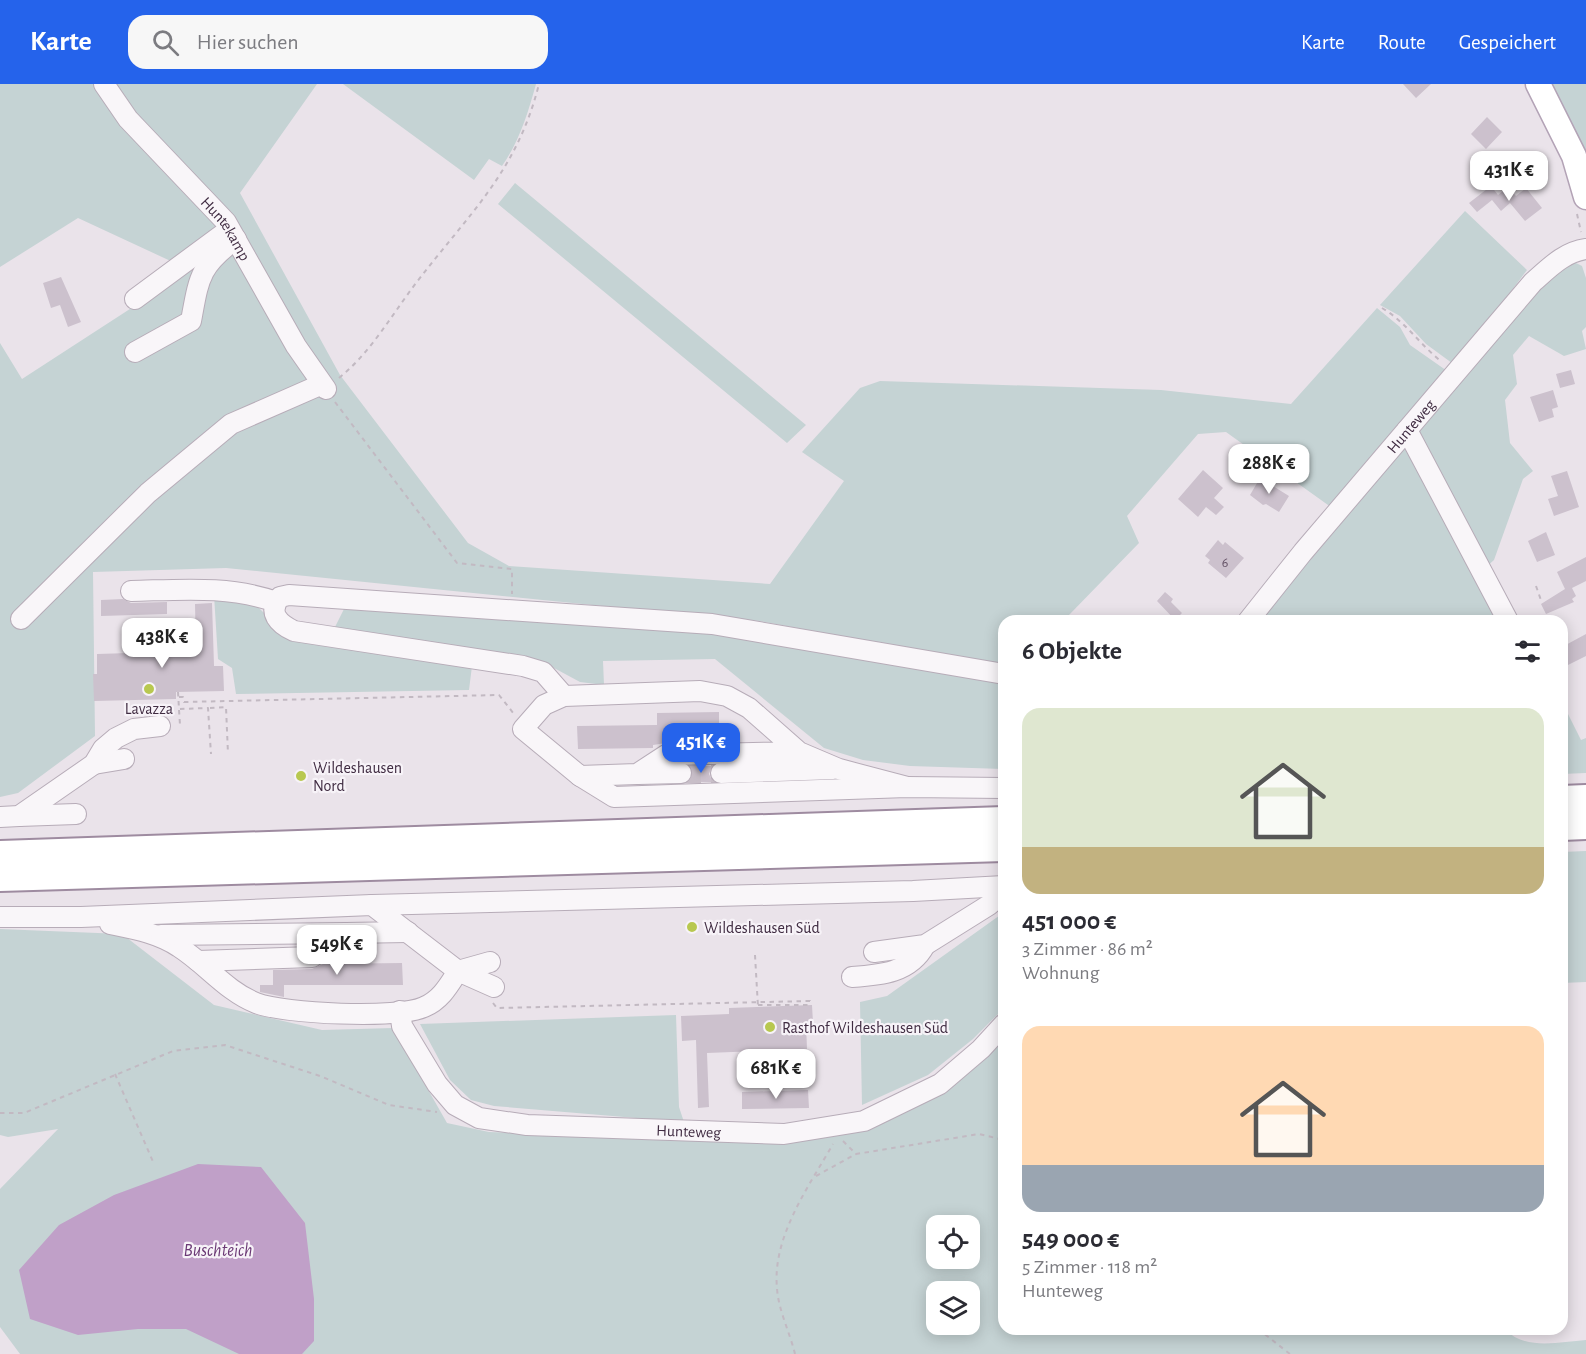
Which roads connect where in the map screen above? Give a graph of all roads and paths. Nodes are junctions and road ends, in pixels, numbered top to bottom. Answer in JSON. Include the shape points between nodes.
{"nodes":[{"id":1,"x":104,"y":84,"type":"edge"},
{"id":2,"x":539,"y":84,"type":"edge"},
{"id":3,"x":1538,"y":84,"type":"edge"},
{"id":4,"x":1586,"y":197,"type":"edge"},
{"id":5,"x":233,"y":234,"type":"junction"},
{"id":6,"x":1586,"y":249,"type":"edge"},
{"id":7,"x":135,"y":299,"type":"dead end"},
{"id":8,"x":1382,"y":308,"type":"dead end"},
{"id":9,"x":135,"y":352,"type":"dead end"},
{"id":10,"x":1457,"y":371,"type":"junction"},
{"id":11,"x":323,"y":387,"type":"junction"},
{"id":12,"x":1407,"y":430,"type":"junction"},
{"id":13,"x":1536,"y":586,"type":"dead end"},
{"id":14,"x":131,"y":591,"type":"dead end"},
{"id":15,"x":276,"y":602,"type":"junction"},
{"id":16,"x":1542,"y":603,"type":"dead end"},
{"id":17,"x":512,"y":612,"type":"junction"},
{"id":18,"x":1253,"y":615,"type":"edge"},
{"id":19,"x":1505,"y":615,"type":"edge"},
{"id":20,"x":21,"y":619,"type":"dead end"},
{"id":21,"x":998,"y":673,"type":"edge"},
{"id":22,"x":178,"y":692,"type":"dead end"},
{"id":23,"x":564,"y":696,"type":"junction"},
{"id":24,"x":179,"y":697,"type":"junction"},
{"id":25,"x":208,"y":708,"type":"junction"},
{"id":26,"x":179,"y":709,"type":"junction"},
{"id":27,"x":180,"y":725,"type":"dead end"},
{"id":28,"x":160,"y":726,"type":"dead end"},
{"id":29,"x":523,"y":729,"type":"junction"},
{"id":30,"x":799,"y":752,"type":"junction"},
{"id":31,"x":211,"y":754,"type":"dead end"},
{"id":32,"x":228,"y":754,"type":"dead end"},
{"id":33,"x":124,"y":759,"type":"dead end"},
{"id":34,"x":94,"y":764,"type":"junction"},
{"id":35,"x":839,"y":769,"type":"junction"},
{"id":36,"x":681,"y":773,"type":"tunnel mouth"},
{"id":37,"x":721,"y":773,"type":"tunnel mouth"},
{"id":38,"x":638,"y":774,"type":"junction"},
{"id":39,"x":580,"y":776,"type":"junction"},
{"id":40,"x":907,"y":787,"type":"junction"},
{"id":41,"x":998,"y":788,"type":"edge"},
{"id":42,"x":1586,"y":799,"type":"edge"},
{"id":43,"x":1568,"y":800,"type":"edge"},
{"id":44,"x":76,"y":814,"type":"dead end"},
{"id":45,"x":9,"y":816,"type":"edge"},
{"id":46,"x":998,"y":822,"type":"edge"},
{"id":47,"x":1586,"y":825,"type":"edge"},
{"id":48,"x":1568,"y":826,"type":"edge"},
{"id":49,"x":998,"y":847,"type":"edge"},
{"id":50,"x":0,"y":855,"type":"edge"},
{"id":51,"x":0,"y":877,"type":"edge"},
{"id":52,"x":998,"y":886,"type":"edge"},
{"id":53,"x":998,"y":897,"type":"edge"},
{"id":54,"x":372,"y":906,"type":"junction"},
{"id":55,"x":0,"y":916,"type":"edge"},
{"id":56,"x":81,"y":918,"type":"junction"},
{"id":57,"x":408,"y":932,"type":"junction"},
{"id":58,"x":346,"y":933,"type":"junction"},
{"id":59,"x":159,"y":935,"type":"junction"},
{"id":60,"x":925,"y":945,"type":"junction"},
{"id":61,"x":874,"y":952,"type":"dead end"},
{"id":62,"x":755,"y":955,"type":"dead end"},
{"id":63,"x":198,"y":961,"type":"junction"},
{"id":64,"x":490,"y":962,"type":"dead end"},
{"id":65,"x":458,"y":971,"type":"junction"},
{"id":66,"x":852,"y":977,"type":"dead end"},
{"id":67,"x":492,"y":994,"type":"joint"},
{"id":68,"x":757,"y":1005,"type":"junction"},
{"id":69,"x":400,"y":1011,"type":"junction"},
{"id":70,"x":998,"y":1031,"type":"edge"},
{"id":71,"x":115,"y":1074,"type":"junction"},
{"id":72,"x":0,"y":1113,"type":"edge"},
{"id":73,"x":445,"y":1113,"type":"dead end"},
{"id":74,"x":835,"y":1132,"type":"junction"},
{"id":75,"x":998,"y":1139,"type":"edge"},
{"id":76,"x":856,"y":1154,"type":"junction"},
{"id":77,"x":154,"y":1164,"type":"dead end"},
{"id":78,"x":814,"y":1177,"type":"junction"},
{"id":79,"x":1266,"y":1335,"type":"edge"},
{"id":80,"x":795,"y":1354,"type":"edge"},
{"id":81,"x":1290,"y":1354,"type":"edge"}],
"edges":[{"from":1,"to":5,"type":"street","name":"Huntekamp","via":[[128,119],[208,201]]},
{"from":2,"to":11,"type":"path","via":[[532,113],[514,154],[490,191],[360,358]]},
{"from":3,"to":4,"type":"main road","via":[[1574,156]]},
{"from":5,"to":7,"type":"street"},
{"from":5,"to":9,"type":"street","via":[[199,278],[191,321]]},
{"from":5,"to":11,"type":"street","name":"Huntekamp"},
{"from":6,"to":10,"type":"street","name":"Hunteweg","via":[[1557,261],[1533,282]]},
{"from":8,"to":10,"type":"path","via":[[1405,324],[1424,348]]},
{"from":10,"to":12,"type":"street","name":"Hunteweg"},
{"from":11,"to":17,"type":"path","via":[[457,563],[512,569]]},
{"from":11,"to":20,"type":"street","via":[[231,424],[148,493]]},
{"from":12,"to":18,"type":"street","name":"Hunteweg"},
{"from":12,"to":19,"type":"street"},
{"from":13,"to":16,"type":"path"},
{"from":14,"to":15,"type":"street","via":[[220,590]]},
{"from":15,"to":17,"type":"street","via":[[284,595]]},
{"from":15,"to":23,"type":"street","via":[[277,619],[294,631],[523,666],[543,672]]},
{"from":17,"to":21,"type":"street","via":[[723,625]]},
{"from":22,"to":24,"type":"path"},
{"from":23,"to":29,"type":"street","via":[[544,705]]},
{"from":23,"to":30,"type":"street","via":[[700,691],[727,696],[749,708]]},
{"from":24,"to":26,"type":"path"},
{"from":24,"to":29,"type":"path","via":[[184,702],[499,695]]},
{"from":25,"to":26,"type":"path"},
{"from":25,"to":31,"type":"path"},
{"from":25,"to":32,"type":"path","via":[[226,707]]},
{"from":26,"to":27,"type":"path"},
{"from":28,"to":34,"type":"street","via":[[134,729],[116,738],[102,749]]},
{"from":29,"to":39,"type":"street"},
{"from":30,"to":35,"type":"street"},
{"from":30,"to":38,"type":"street","via":[[666,755]]},
{"from":33,"to":34,"type":"street"},
{"from":34,"to":45,"type":"street"},
{"from":35,"to":37,"type":"street"},
{"from":35,"to":40,"type":"street"},
{"from":36,"to":38,"type":"street"},
{"from":38,"to":39,"type":"street"},
{"from":39,"to":40,"type":"street","via":[[614,797]]},
{"from":40,"to":41,"type":"street"},
{"from":42,"to":43,"type":"highway"},
{"from":44,"to":45,"type":"street"},
{"from":46,"to":50,"type":"highway"},
{"from":47,"to":48,"type":"highway"},
{"from":49,"to":51,"type":"highway"},
{"from":52,"to":54,"type":"street"},
{"from":53,"to":60,"type":"street"},
{"from":54,"to":56,"type":"street"},
{"from":54,"to":57,"type":"street"},
{"from":55,"to":56,"type":"street"},
{"from":56,"to":59,"type":"street"},
{"from":57,"to":58,"type":"street"},
{"from":57,"to":65,"type":"street"},
{"from":58,"to":59,"type":"street"},
{"from":58,"to":63,"type":"street","via":[[312,957]]},
{"from":59,"to":63,"type":"street"},
{"from":60,"to":61,"type":"street"},
{"from":60,"to":66,"type":"street","via":[[918,959],[898,969]]},
{"from":62,"to":68,"type":"path"},
{"from":63,"to":69,"type":"street","via":[[238,994],[257,1004],[316,1014]]},
{"from":64,"to":65,"type":"street"},
{"from":65,"to":67,"type":"street"},
{"from":65,"to":69,"type":"street","via":[[435,1001],[423,1008]]},
{"from":67,"to":68,"type":"path","via":[[497,1008]]},
{"from":68,"to":68,"type":"path","via":[[810,1001],[810,1005]]},
{"from":69,"to":74,"type":"street","name":"Hunteweg","via":[[402,1026],[437,1084],[455,1105],[479,1118],[527,1125],[784,1134]]},
{"from":70,"to":74,"type":"street","name":"Hunteweg","via":[[940,1084]]},
{"from":71,"to":72,"type":"path","via":[[24,1113]]},
{"from":71,"to":73,"type":"path","via":[[173,1052],[225,1046],[320,1076],[389,1105]]},
{"from":71,"to":77,"type":"path"},
{"from":74,"to":76,"type":"path"},
{"from":74,"to":78,"type":"path"},
{"from":75,"to":76,"type":"path","via":[[979,1134]]},
{"from":76,"to":78,"type":"path"},
{"from":78,"to":80,"type":"path","via":[[782,1242],[777,1287]]},
{"from":79,"to":81,"type":"path"}]}
